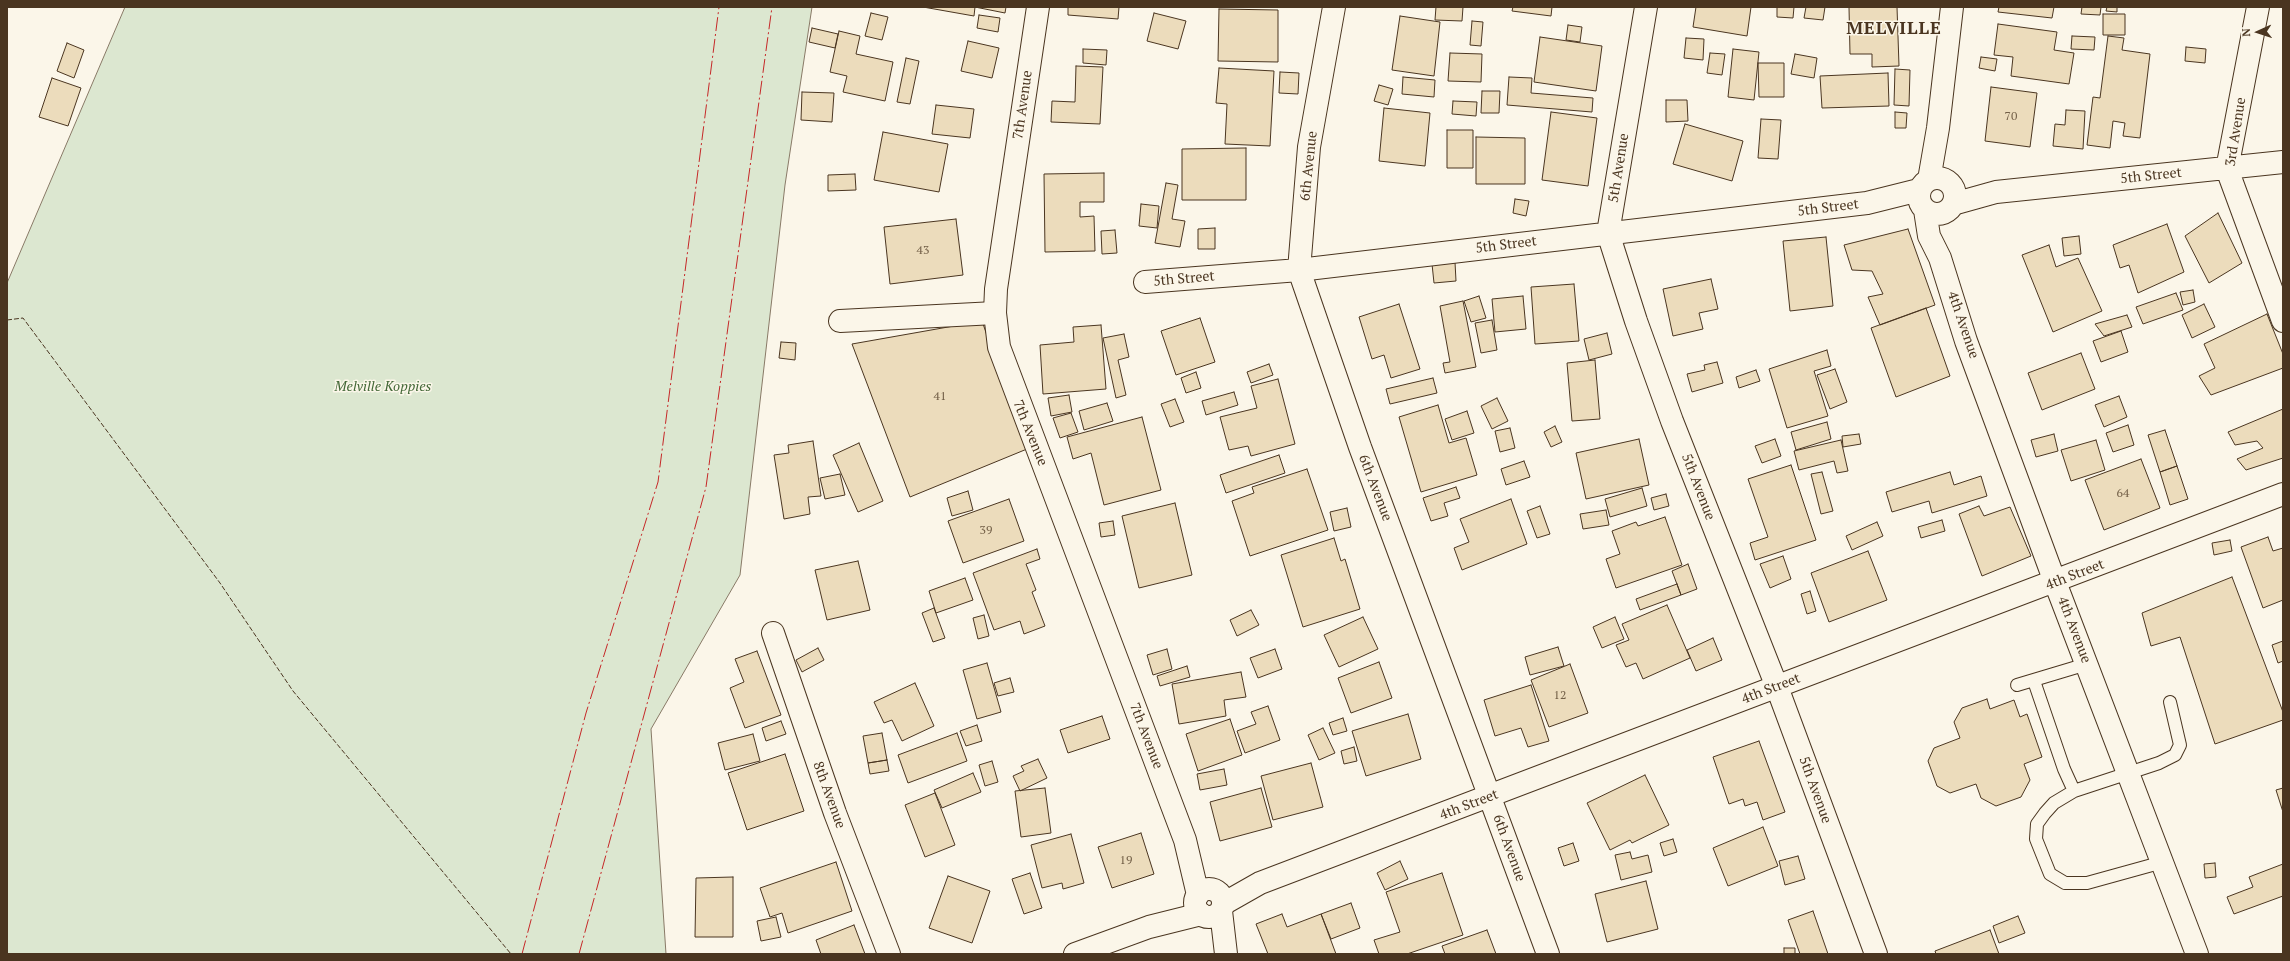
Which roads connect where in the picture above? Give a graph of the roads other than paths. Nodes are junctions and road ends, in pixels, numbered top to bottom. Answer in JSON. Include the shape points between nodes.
{"nodes":[{"id":1,"x":1038,"y":7,"type":"edge"},
{"id":2,"x":1334,"y":7,"type":"edge"},
{"id":3,"x":1646,"y":7,"type":"edge"},
{"id":4,"x":1952,"y":7,"type":"edge"},
{"id":5,"x":2258,"y":7,"type":"edge"},
{"id":6,"x":2283,"y":162,"type":"edge"},
{"id":7,"x":2227,"y":169,"type":"junction"},
{"id":8,"x":1935,"y":196,"type":"junction"},
{"id":9,"x":1608,"y":233,"type":"junction"},
{"id":10,"x":1299,"y":270,"type":"junction"},
{"id":11,"x":1145,"y":282,"type":"dead end"},
{"id":12,"x":995,"y":313,"type":"junction"},
{"id":13,"x":840,"y":321,"type":"dead end"},
{"id":14,"x":2283,"y":321,"type":"edge"},
{"id":15,"x":2283,"y":494,"type":"edge"},
{"id":16,"x":2055,"y":582,"type":"junction"},
{"id":17,"x":773,"y":634,"type":"dead end"},
{"id":18,"x":2087,"y":664,"type":"junction"},
{"id":19,"x":2034,"y":681,"type":"junction"},
{"id":20,"x":2017,"y":685,"type":"dead end"},
{"id":21,"x":1777,"y":687,"type":"junction"},
{"id":22,"x":2170,"y":702,"type":"dead end"},
{"id":23,"x":2129,"y":773,"type":"junction"},
{"id":24,"x":2074,"y":792,"type":"junction"},
{"id":25,"x":1490,"y":797,"type":"junction"},
{"id":26,"x":2163,"y":862,"type":"junction"},
{"id":27,"x":1209,"y":903,"type":"junction"},
{"id":28,"x":890,"y":954,"type":"edge"},
{"id":29,"x":1075,"y":954,"type":"edge"},
{"id":30,"x":1226,"y":954,"type":"edge"},
{"id":31,"x":1548,"y":954,"type":"edge"},
{"id":32,"x":1876,"y":954,"type":"edge"},
{"id":33,"x":2197,"y":954,"type":"edge"}],
"edges":[{"from":1,"to":12,"type":"street","name":"7th Avenue","via":[[996,289]]},
{"from":2,"to":10,"type":"street","name":"6th Avenue","via":[[1309,147]]},
{"from":3,"to":9,"type":"street","name":"5th Avenue"},
{"from":4,"to":8,"type":"street","name":"4th Avenue","via":[[1938,128]]},
{"from":5,"to":7,"type":"street","name":"3rd Avenue"},
{"from":6,"to":7,"type":"street","name":"5th Street"},
{"from":7,"to":8,"type":"street","name":"5th Street"},
{"from":7,"to":14,"type":"street","name":"3rd Avenue"},
{"from":8,"to":9,"type":"street","name":"5th Street"},
{"from":8,"to":16,"type":"street","name":"4th Avenue","via":[[1925,221],[1929,236],[1940,258],[1966,341]]},
{"from":9,"to":10,"type":"street","name":"5th Street"},
{"from":9,"to":21,"type":"street","name":"5th Avenue","via":[[1672,421]]},
{"from":10,"to":11,"type":"street","name":"5th Street"},
{"from":10,"to":25,"type":"street","name":"6th Avenue","via":[[1360,447]]},
{"from":12,"to":13,"type":"street"},
{"from":12,"to":27,"type":"street","name":"7th Avenue","via":[[998,348]]},
{"from":15,"to":16,"type":"street","name":"4th Street"},
{"from":16,"to":18,"type":"street","name":"4th Avenue"},
{"from":16,"to":21,"type":"street","name":"4th Street"},
{"from":17,"to":28,"type":"street","name":"8th Avenue","via":[[835,813]]},
{"from":18,"to":19,"type":"lane"},
{"from":18,"to":23,"type":"street","name":"4th Avenue"},
{"from":19,"to":20,"type":"lane"},
{"from":19,"to":24,"type":"lane"},
{"from":21,"to":25,"type":"street","name":"4th Street"},
{"from":21,"to":32,"type":"street","name":"5th Avenue"},
{"from":22,"to":23,"type":"lane","via":[[2180,745],[2175,755]]},
{"from":23,"to":24,"type":"lane"},
{"from":23,"to":26,"type":"street","name":"4th Avenue"},
{"from":24,"to":26,"type":"lane","via":[[2054,803],[2037,824],[2036,839],[2050,874],[2065,883],[2087,883]]},
{"from":25,"to":27,"type":"street","name":"4th Street"},
{"from":25,"to":31,"type":"street","name":"6th Avenue"},
{"from":26,"to":33,"type":"street","name":"4th Avenue"},
{"from":27,"to":29,"type":"street","name":"4th Street"},
{"from":27,"to":30,"type":"street","name":"7th Avenue"}]}
